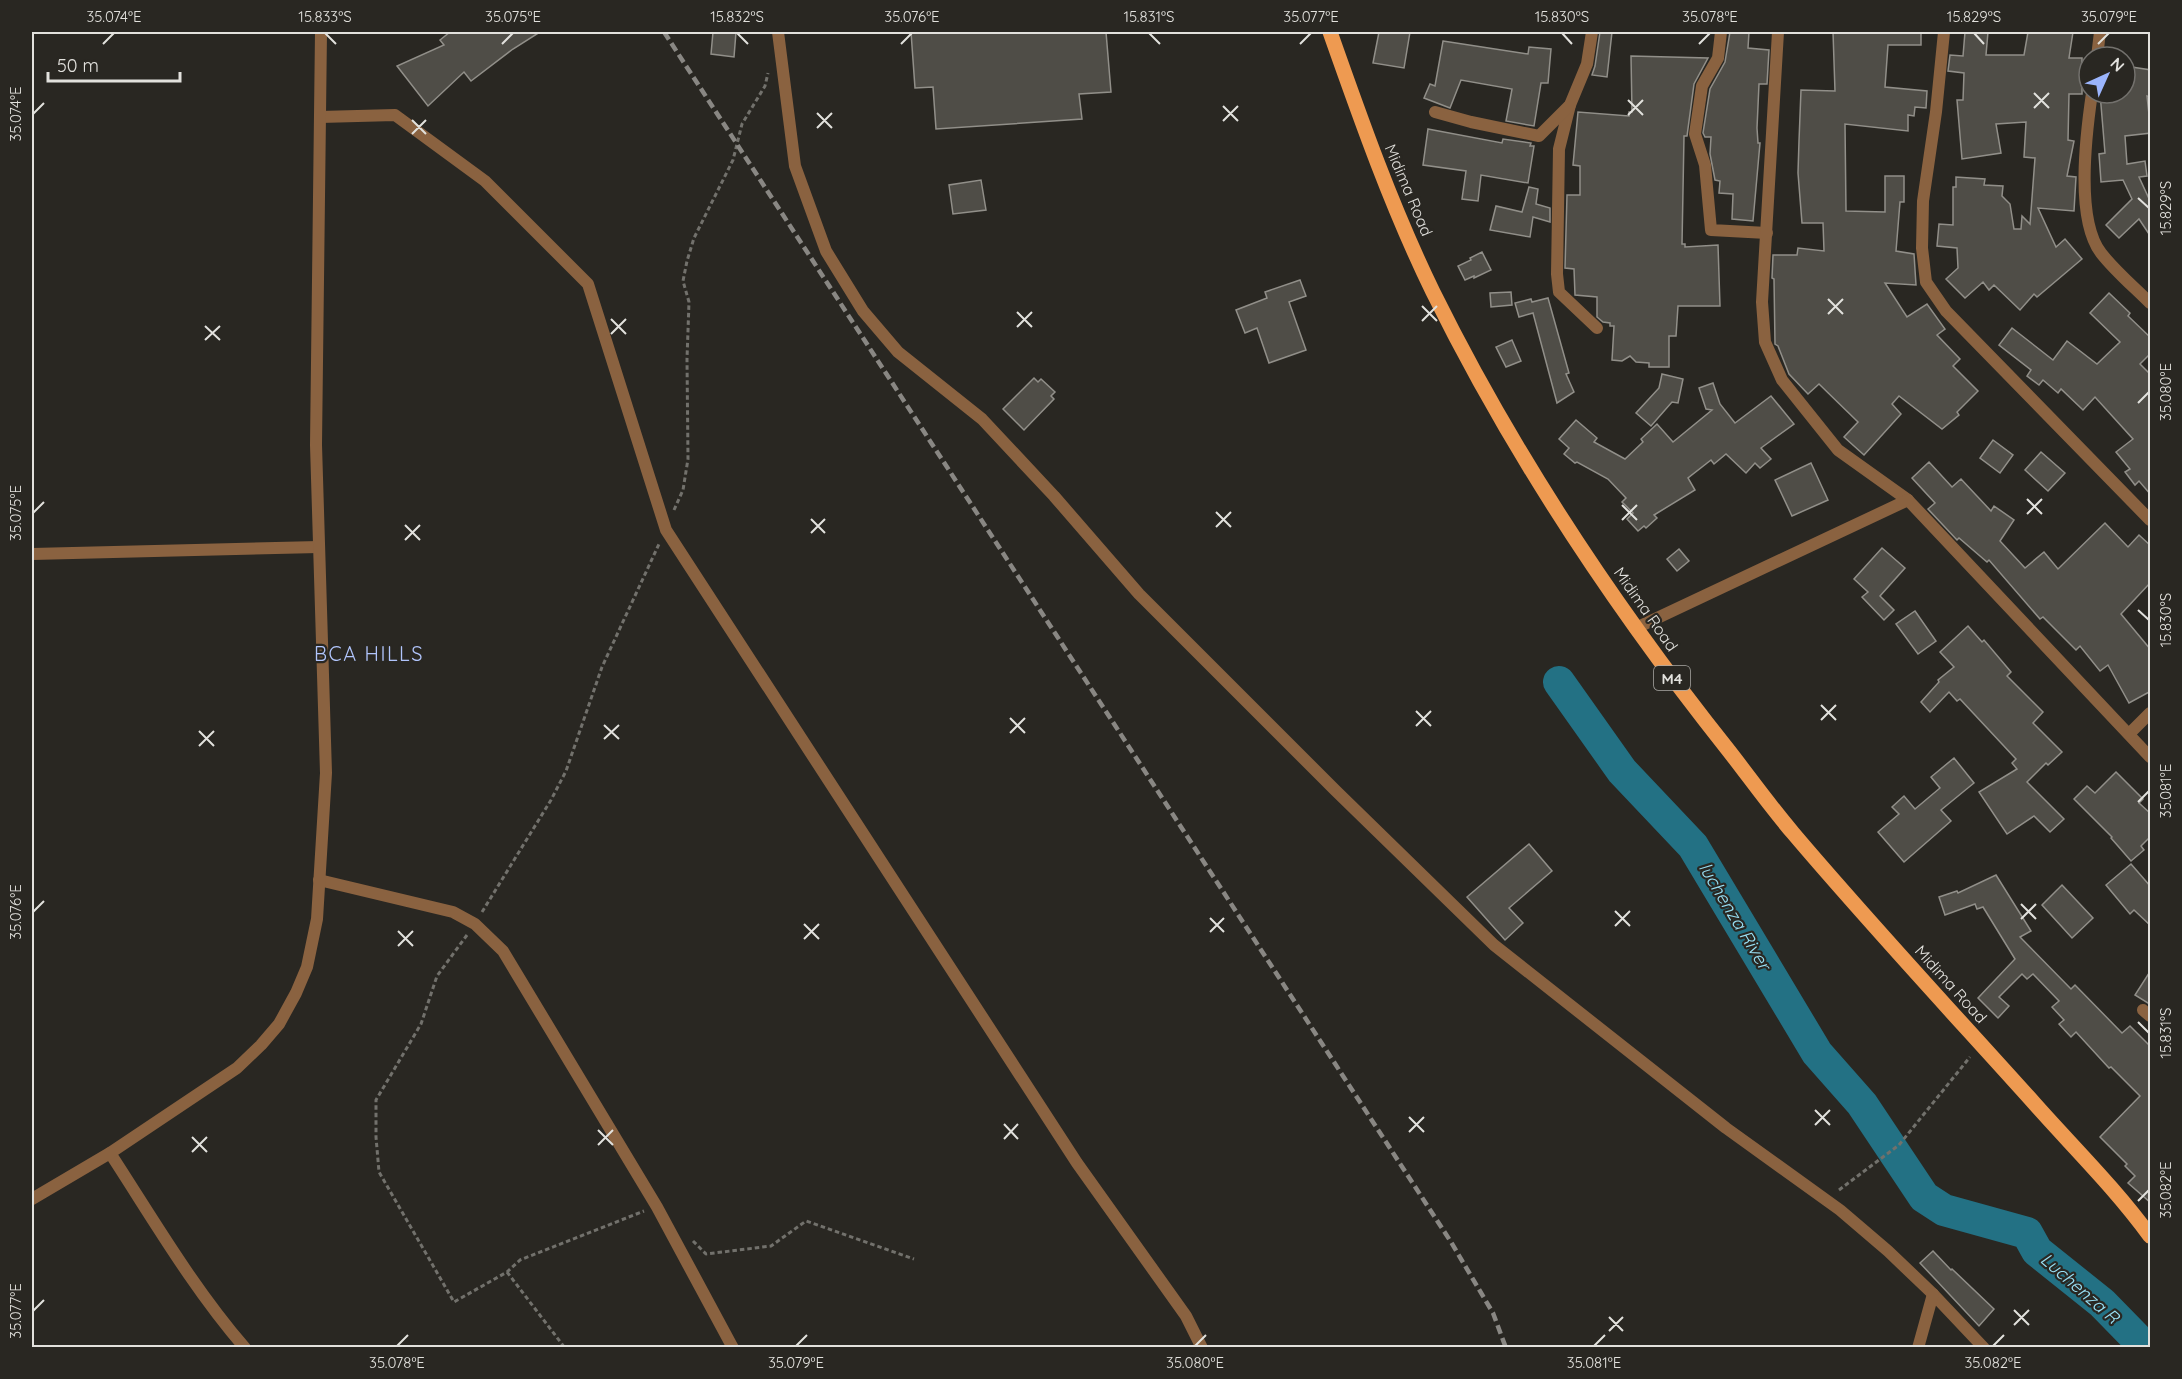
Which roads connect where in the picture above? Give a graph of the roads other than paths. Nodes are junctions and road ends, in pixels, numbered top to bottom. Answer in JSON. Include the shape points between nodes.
{"nodes":[{"id":1,"x":321,"y":32,"type":"edge"},
{"id":2,"x":778,"y":32,"type":"edge"},
{"id":3,"x":1330,"y":32,"type":"edge"},
{"id":4,"x":1592,"y":32,"type":"edge"},
{"id":5,"x":1722,"y":32,"type":"edge"},
{"id":6,"x":1778,"y":32,"type":"edge"},
{"id":7,"x":1944,"y":32,"type":"edge"},
{"id":8,"x":1570,"y":105,"type":"junction"},
{"id":9,"x":2091,"y":105,"type":"edge"},
{"id":10,"x":1435,"y":112,"type":"dead end"},
{"id":11,"x":320,"y":117,"type":"junction"},
{"id":12,"x":1767,"y":233,"type":"junction"},
{"id":13,"x":2151,"y":303,"type":"edge"},
{"id":14,"x":1597,"y":328,"type":"dead end"},
{"id":15,"x":1908,"y":500,"type":"junction"},
{"id":16,"x":2151,"y":520,"type":"edge"},
{"id":17,"x":319,"y":548,"type":"junction"},
{"id":18,"x":32,"y":554,"type":"edge"},
{"id":19,"x":1636,"y":628,"type":"junction"},
{"id":20,"x":2151,"y":712,"type":"edge"},
{"id":21,"x":2129,"y":734,"type":"junction"},
{"id":22,"x":2151,"y":757,"type":"edge"},
{"id":23,"x":319,"y":880,"type":"junction"},
{"id":24,"x":110,"y":1153,"type":"junction"},
{"id":25,"x":32,"y":1199,"type":"edge"},
{"id":26,"x":2151,"y":1236,"type":"edge"},
{"id":27,"x":1934,"y":1294,"type":"junction"},
{"id":28,"x":245,"y":1347,"type":"edge"},
{"id":29,"x":733,"y":1347,"type":"edge"},
{"id":30,"x":1202,"y":1347,"type":"edge"},
{"id":31,"x":1918,"y":1347,"type":"edge"},
{"id":32,"x":1984,"y":1347,"type":"edge"}],
"edges":[{"from":1,"to":11,"type":"street"},
{"from":2,"to":27,"type":"street","via":[[795,166],[825,251],[863,311],[898,351],[982,419],[1140,594],[1494,945],[1726,1128],[1826,1200]]},
{"from":3,"to":19,"type":"main road","name":"Midima Road","number":"M4","via":[[1365,133],[1432,291],[1489,399],[1556,510]]},
{"from":4,"to":8,"type":"street","via":[[1587,64]]},
{"from":5,"to":12,"type":"street","via":[[1718,58],[1702,86],[1695,134],[1705,165],[1711,230]]},
{"from":6,"to":12,"type":"street"},
{"from":7,"to":16,"type":"street","via":[[1923,201],[1926,282],[1946,311]]},
{"from":8,"to":10,"type":"street","via":[[1539,136]]},
{"from":8,"to":14,"type":"street","via":[[1559,149],[1559,292]]},
{"from":9,"to":13,"type":"street","via":[[2085,199],[2090,232],[2100,252]]},
{"from":11,"to":17,"type":"street","via":[[316,445]]},
{"from":11,"to":30,"type":"street","via":[[395,115],[485,181],[588,284],[666,530],[1077,1163],[1186,1316]]},
{"from":12,"to":15,"type":"street","via":[[1762,302],[1765,342],[1782,380],[1838,450]]},
{"from":15,"to":19,"type":"street"},
{"from":15,"to":21,"type":"street"},
{"from":17,"to":18,"type":"street"},
{"from":17,"to":23,"type":"street","via":[[326,773]]},
{"from":19,"to":26,"type":"main road","name":"Midima Road","number":"M4","via":[[1791,831],[2122,1198]]},
{"from":20,"to":21,"type":"street"},
{"from":21,"to":22,"type":"street"},
{"from":23,"to":24,"type":"street","via":[[317,919],[307,967],[279,1024],[237,1068]]},
{"from":23,"to":29,"type":"street","via":[[453,912],[475,924],[503,951],[657,1207]]},
{"from":24,"to":25,"type":"street"},
{"from":24,"to":28,"type":"street","via":[[182,1263]]},
{"from":27,"to":31,"type":"street"},
{"from":27,"to":32,"type":"street"}]}
